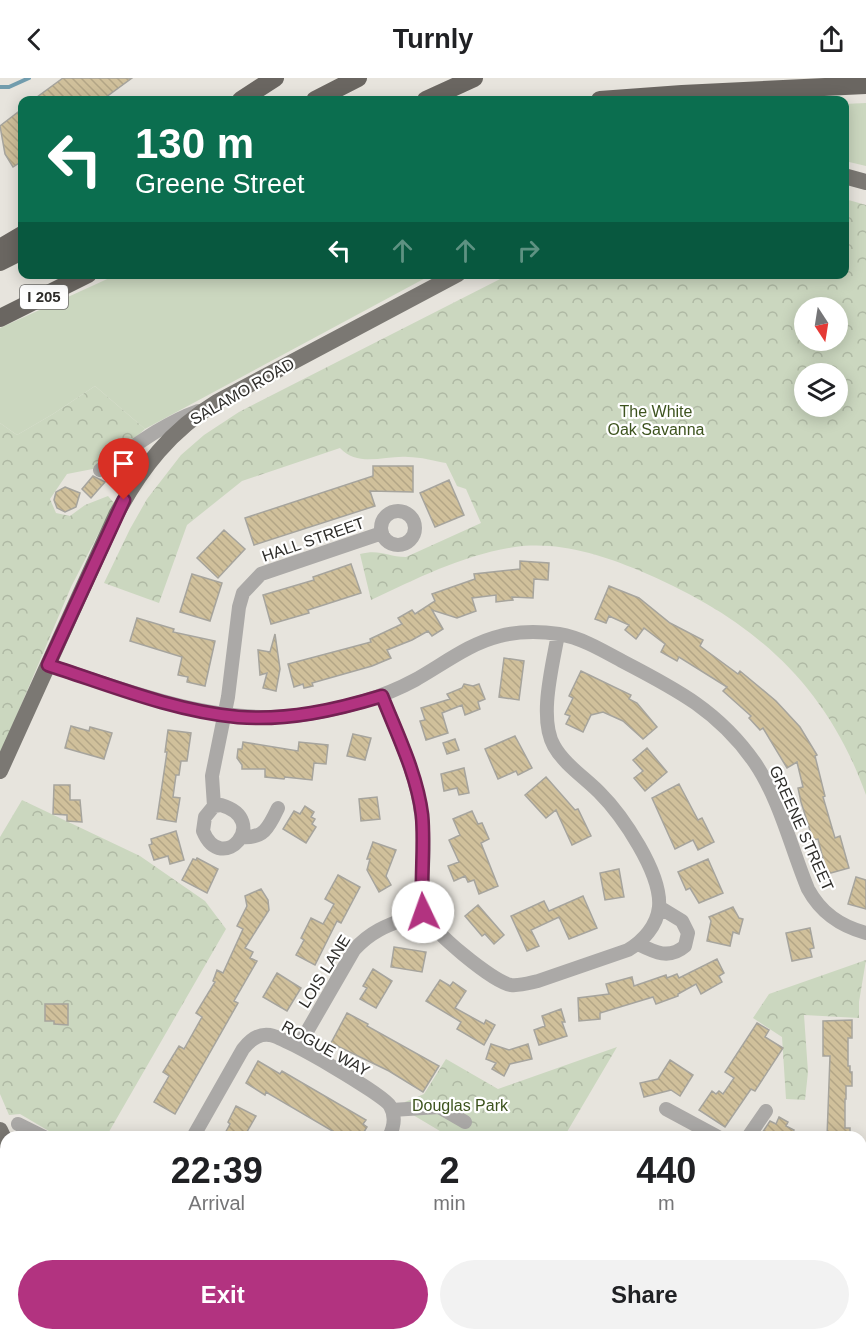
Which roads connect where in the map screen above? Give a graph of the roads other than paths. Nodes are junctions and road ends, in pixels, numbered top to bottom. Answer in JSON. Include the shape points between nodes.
{"nodes":[{"id":1,"x":275,"y":78,"type":"edge"},
{"id":2,"x":358,"y":78,"type":"edge"},
{"id":3,"x":474,"y":78,"type":"edge"},
{"id":4,"x":866,"y":85,"type":"edge"},
{"id":5,"x":247,"y":96,"type":"edge"},
{"id":6,"x":323,"y":96,"type":"edge"},
{"id":7,"x":435,"y":96,"type":"edge"},
{"id":8,"x":655,"y":96,"type":"edge"},
{"id":9,"x":849,"y":177,"type":"edge"},
{"id":10,"x":866,"y":182,"type":"edge"},
{"id":11,"x":18,"y":237,"type":"edge"},
{"id":12,"x":0,"y":248,"type":"edge"},
{"id":13,"x":18,"y":253,"type":"edge"},
{"id":14,"x":0,"y":262,"type":"edge"},
{"id":15,"x":78,"y":279,"type":"edge"},
{"id":16,"x":449,"y":279,"type":"edge"},
{"id":17,"x":0,"y":318,"type":"edge"},
{"id":18,"x":208,"y":407,"type":"junction"},
{"id":19,"x":100,"y":470,"type":"dead end"},
{"id":20,"x":382,"y":533,"type":"dead end"},
{"id":21,"x":558,"y":634,"type":"junction"},
{"id":22,"x":48,"y":665,"type":"junction"},
{"id":23,"x":382,"y":696,"type":"junction"},
{"id":24,"x":225,"y":715,"type":"junction"},
{"id":25,"x":0,"y":771,"type":"edge"},
{"id":26,"x":214,"y":806,"type":"junction"},
{"id":27,"x":278,"y":808,"type":"dead end"},
{"id":28,"x":241,"y":837,"type":"junction"},
{"id":29,"x":658,"y":908,"type":"junction"},
{"id":30,"x":423,"y":912,"type":"junction"},
{"id":31,"x":866,"y":933,"type":"edge"},
{"id":32,"x":638,"y":944,"type":"junction"},
{"id":33,"x":298,"y":1047,"type":"junction"},
{"id":34,"x":666,"y":1109,"type":"dead end"},
{"id":35,"x":392,"y":1110,"type":"junction"},
{"id":36,"x":766,"y":1111,"type":"dead end"},
{"id":37,"x":465,"y":1122,"type":"dead end"},
{"id":38,"x":18,"y":1124,"type":"dead end"},
{"id":39,"x":32,"y":1131,"type":"edge"},
{"id":40,"x":197,"y":1131,"type":"edge"},
{"id":41,"x":391,"y":1131,"type":"edge"},
{"id":42,"x":707,"y":1131,"type":"edge"},
{"id":43,"x":752,"y":1131,"type":"edge"}],
"edges":[{"from":1,"to":5,"type":"highway"},
{"from":2,"to":6,"type":"highway"},
{"from":3,"to":7,"type":"highway"},
{"from":4,"to":8,"type":"highway"},
{"from":9,"to":10,"type":"main road"},
{"from":11,"to":12,"type":"highway"},
{"from":13,"to":14,"type":"highway"},
{"from":15,"to":17,"type":"highway","number":"I 205"},
{"from":16,"to":18,"type":"main road","name":"SALAMO ROAD"},
{"from":18,"to":19,"type":"street","via":[[159,429]]},
{"from":18,"to":22,"type":"main road","name":"SALAMO ROAD","via":[[170,438],[130,489]]},
{"from":20,"to":24,"type":"street","name":"HALL STREET","via":[[270,570],[249,585],[239,607]]},
{"from":21,"to":23,"type":"street","name":"GREENE STREET","via":[[516,633],[491,639]]},
{"from":21,"to":29,"type":"street","via":[[547,707],[548,730],[564,759],[600,793],[633,836],[654,882]]},
{"from":21,"to":31,"type":"street","name":"GREENE STREET","via":[[587,643],[650,675],[714,715],[756,765],[774,798],[814,901],[834,919]]},
{"from":22,"to":24,"type":"street","name":"GREENE STREET","via":[[163,702]]},
{"from":22,"to":25,"type":"main road","name":"SALAMO ROAD"},
{"from":23,"to":24,"type":"street","name":"GREENE STREET","via":[[302,715]]},
{"from":23,"to":30,"type":"street","via":[[417,789],[422,814]]},
{"from":24,"to":26,"type":"street","name":"HALL STREET","via":[[212,776]]},
{"from":26,"to":28,"type":"street","via":[[235,812],[243,825]]},
{"from":26,"to":28,"type":"street","via":[[202,824],[211,845],[235,846]]},
{"from":27,"to":28,"type":"street","via":[[260,836]]},
{"from":29,"to":32,"type":"street","via":[[652,927]]},
{"from":29,"to":32,"type":"street","via":[[682,921],[688,933],[685,946],[664,955]]},
{"from":30,"to":32,"type":"street","via":[[440,935],[499,981],[511,985],[538,981]]},
{"from":30,"to":33,"type":"street","name":"LOIS LANE","via":[[364,938]]},
{"from":33,"to":35,"type":"street","name":"ROGUE WAY","via":[[386,1101]]},
{"from":33,"to":40,"type":"street","name":"ROGUE WAY","via":[[268,1034],[249,1042]]},
{"from":34,"to":42,"type":"street"},
{"from":35,"to":37,"type":"street","via":[[439,1107]]},
{"from":35,"to":41,"type":"street"},
{"from":36,"to":43,"type":"street"},
{"from":38,"to":39,"type":"street"}]}
